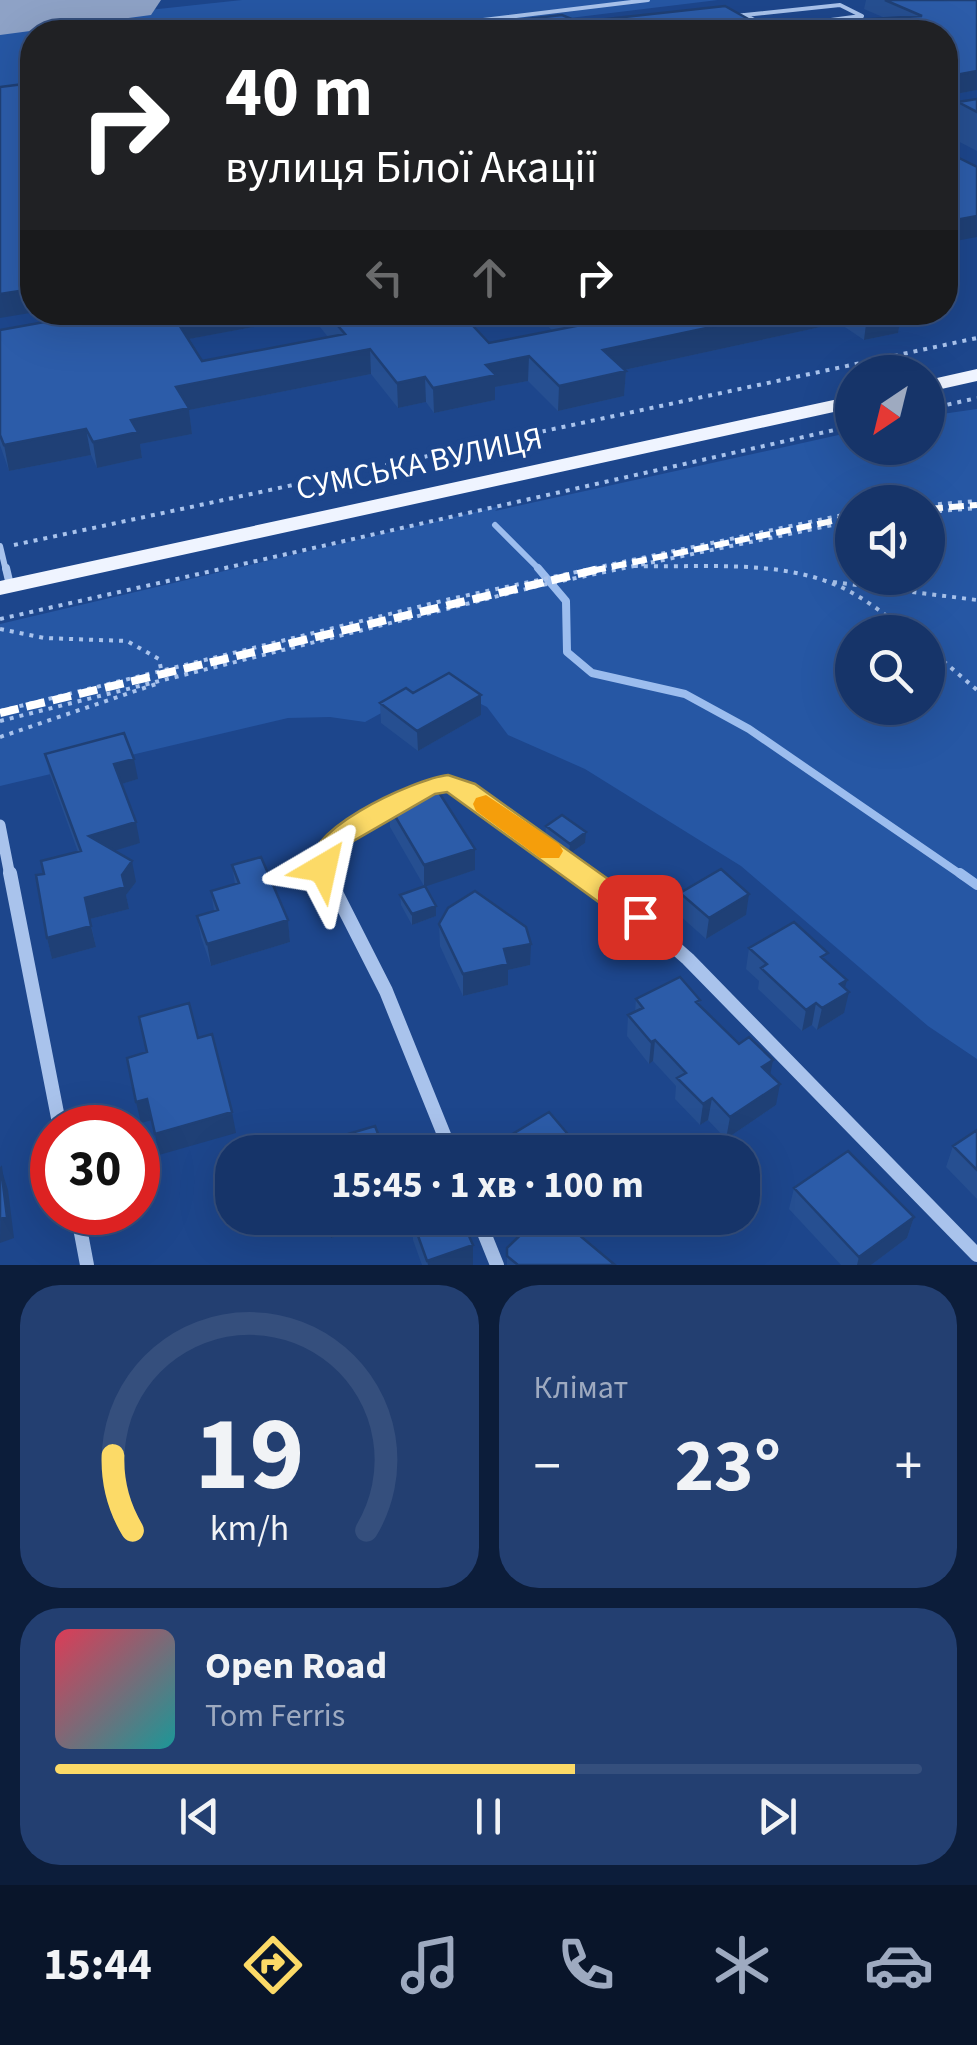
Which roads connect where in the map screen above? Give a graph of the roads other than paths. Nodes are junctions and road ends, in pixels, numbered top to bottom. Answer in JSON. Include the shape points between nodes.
{"nodes":[{"id":1,"x":648,"y":0,"type":"edge"},
{"id":2,"x":832,"y":0,"type":"edge"},
{"id":3,"x":840,"y":5,"type":"junction"},
{"id":4,"x":550,"y":12,"type":"junction"},
{"id":5,"x":744,"y":15,"type":"junction"},
{"id":6,"x":862,"y":16,"type":"junction"},
{"id":7,"x":725,"y":17,"type":"edge"},
{"id":8,"x":483,"y":20,"type":"edge"},
{"id":9,"x":562,"y":20,"type":"edge"},
{"id":10,"x":754,"y":20,"type":"edge"},
{"id":11,"x":832,"y":20,"type":"edge"},
{"id":12,"x":865,"y":20,"type":"edge"},
{"id":13,"x":977,"y":375,"type":"edge"},
{"id":14,"x":945,"y":382,"type":"edge"},
{"id":15,"x":835,"y":406,"type":"edge"},
{"id":16,"x":0,"y":547,"type":"edge"},
{"id":17,"x":5,"y":586,"type":"edge"},
{"id":18,"x":0,"y":824,"type":"edge"},
{"id":19,"x":55,"y":1105,"type":"edge"},
{"id":20,"x":445,"y":1135,"type":"edge"},
{"id":21,"x":81,"y":1235,"type":"edge"},
{"id":22,"x":485,"y":1235,"type":"edge"},
{"id":23,"x":977,"y":1254,"type":"edge"},
{"id":24,"x":87,"y":1265,"type":"edge"},
{"id":25,"x":497,"y":1265,"type":"edge"}],
"edges":[{"from":1,"to":4,"type":"lane"},
{"from":2,"to":3,"type":"lane","via":[[850,4]]},
{"from":3,"to":5,"type":"lane"},
{"from":3,"to":6,"type":"lane"},
{"from":4,"to":8,"type":"lane"},
{"from":4,"to":9,"type":"lane"},
{"from":5,"to":7,"type":"lane"},
{"from":5,"to":10,"type":"lane"},
{"from":6,"to":11,"type":"lane"},
{"from":6,"to":12,"type":"lane"},
{"from":13,"to":14,"type":"main road"},
{"from":15,"to":17,"type":"main road","name":"СУМСЬКА ВУЛИЦЯ"},
{"from":16,"to":17,"type":"lane"},
{"from":18,"to":19,"type":"street"},
{"from":20,"to":23,"type":"street","via":[[322,860],[340,836],[429,786],[448,784],[466,790],[688,959]]},
{"from":21,"to":24,"type":"street"},
{"from":22,"to":25,"type":"street"}]}
